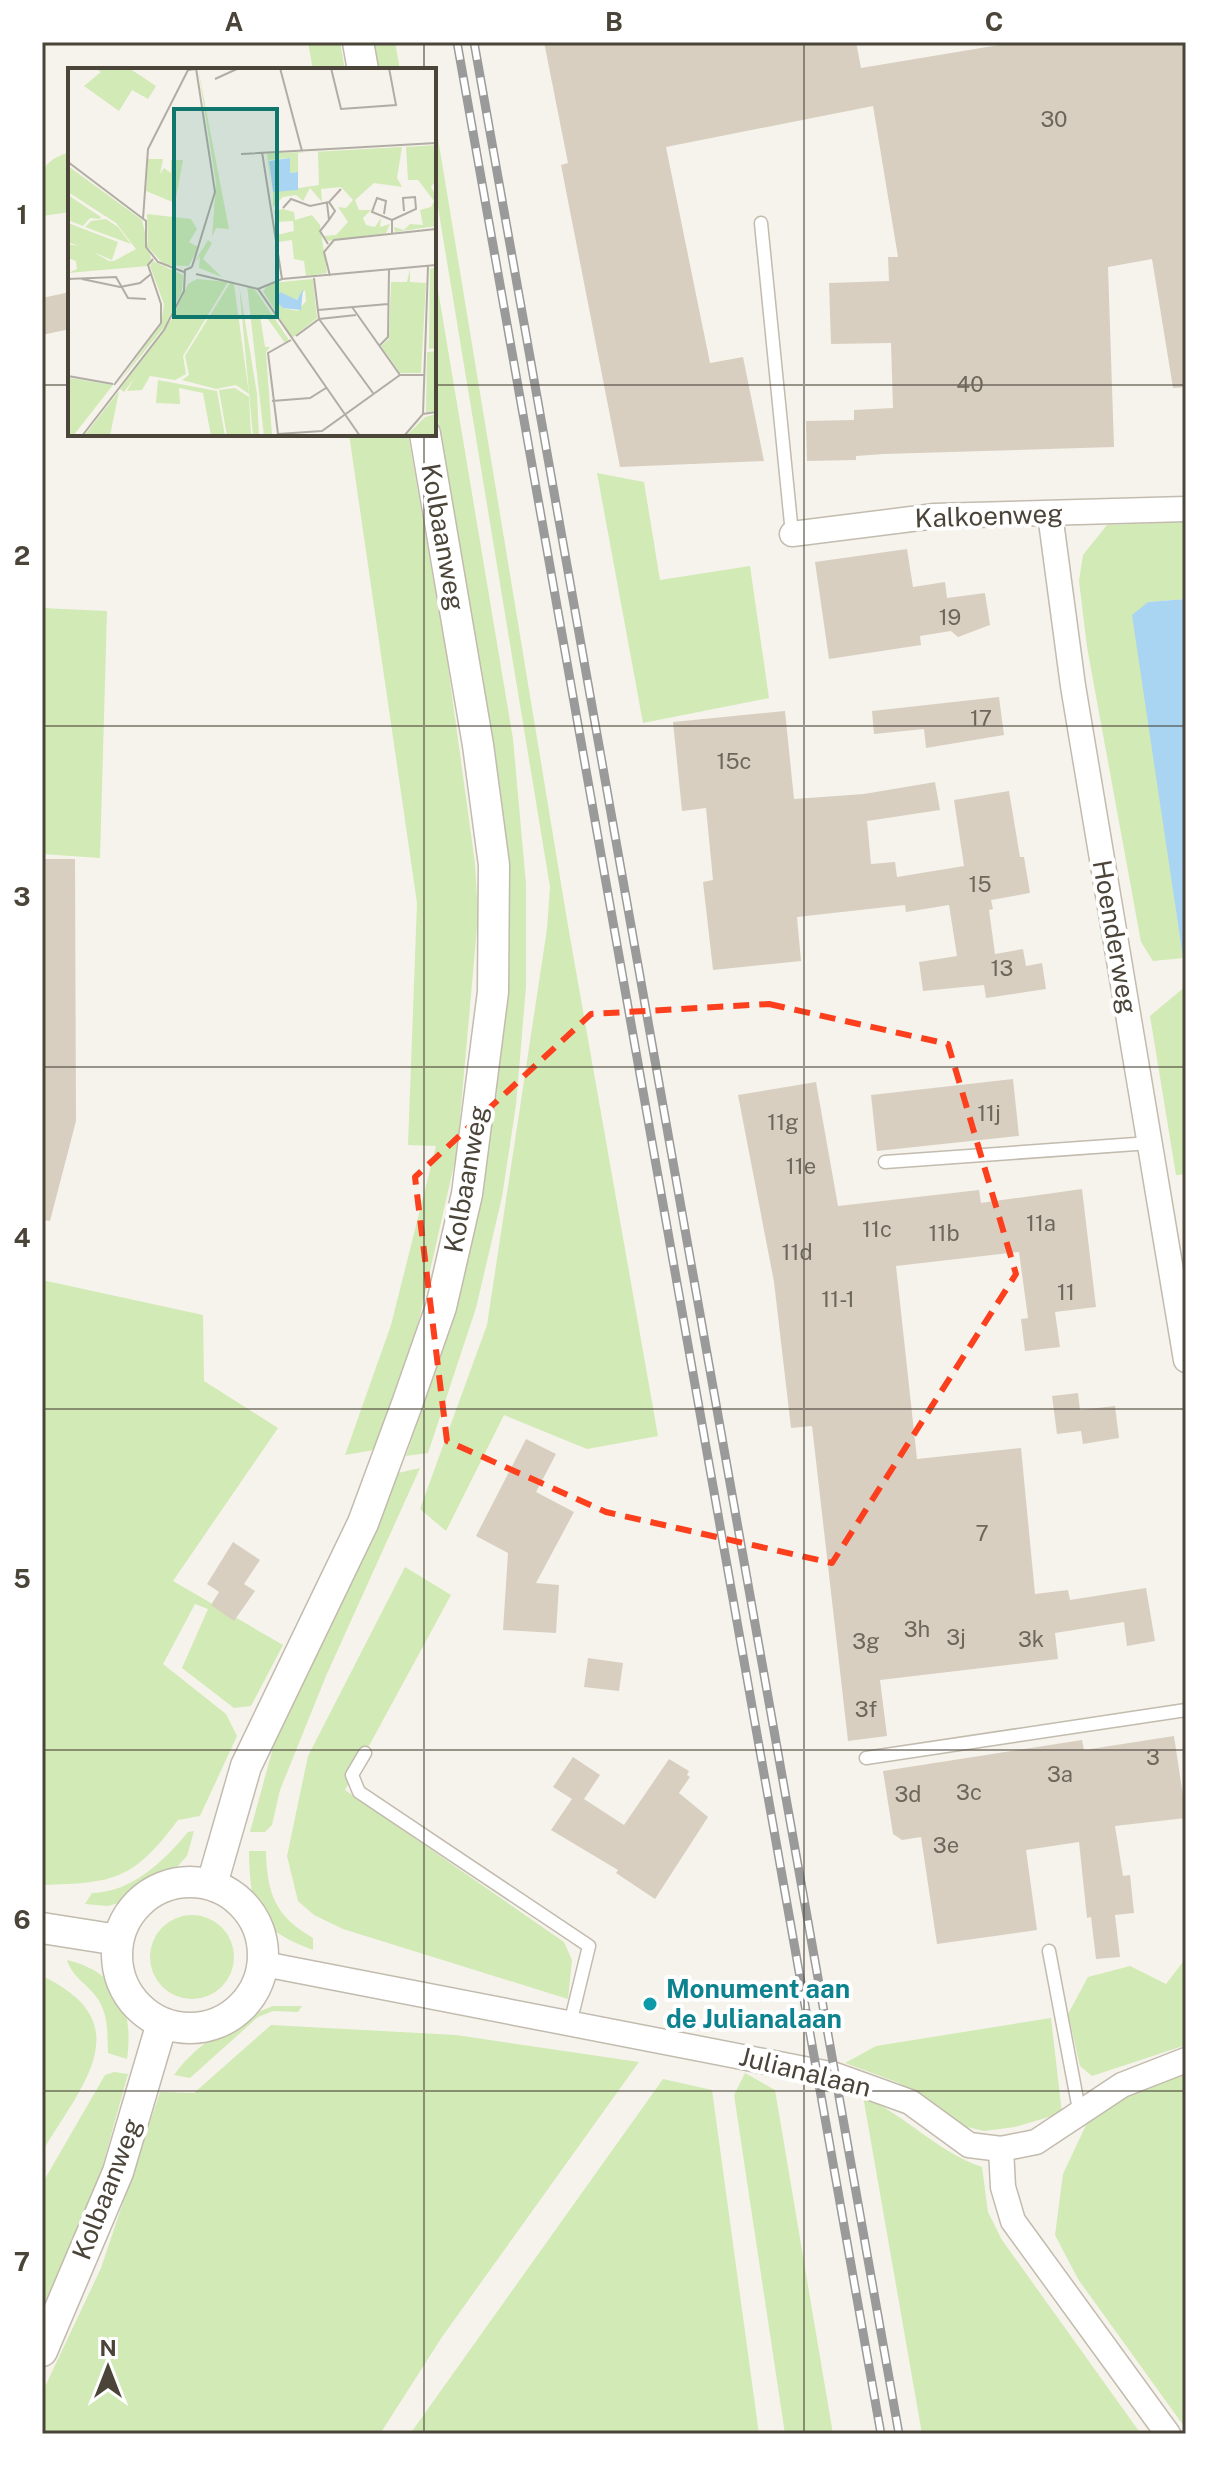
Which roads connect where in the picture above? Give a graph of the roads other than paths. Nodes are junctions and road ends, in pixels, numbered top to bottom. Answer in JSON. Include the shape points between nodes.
{"nodes":[{"id":1,"x":358,"y":42,"type":"edge"},
{"id":2,"x":363,"y":68,"type":"edge"},
{"id":3,"x":761,"y":223,"type":"dead end"},
{"id":4,"x":425,"y":436,"type":"edge"},
{"id":5,"x":1186,"y":509,"type":"edge"},
{"id":6,"x":1050,"y":514,"type":"junction"},
{"id":7,"x":792,"y":534,"type":"joint"},
{"id":8,"x":1150,"y":1143,"type":"junction"},
{"id":9,"x":885,"y":1162,"type":"dead end"},
{"id":10,"x":1186,"y":1360,"type":"edge"},
{"id":11,"x":1186,"y":1710,"type":"edge"},
{"id":12,"x":365,"y":1753,"type":"dead end"},
{"id":13,"x":866,"y":1758,"type":"dead end"},
{"id":14,"x":212,"y":1884,"type":"junction"},
{"id":15,"x":42,"y":1928,"type":"edge"},
{"id":16,"x":118,"y":1940,"type":"junction"},
{"id":17,"x":1049,"y":1951,"type":"dead end"},
{"id":18,"x":264,"y":1964,"type":"junction"},
{"id":19,"x":162,"y":2023,"type":"junction"},
{"id":20,"x":570,"y":2024,"type":"junction"},
{"id":21,"x":1186,"y":2060,"type":"edge"},
{"id":22,"x":1080,"y":2115,"type":"junction"},
{"id":23,"x":1001,"y":2149,"type":"junction"},
{"id":24,"x":42,"y":2351,"type":"edge"},
{"id":25,"x":1168,"y":2434,"type":"edge"}],
"edges":[{"from":1,"to":2,"type":"street"},
{"from":3,"to":7,"type":"lane"},
{"from":4,"to":14,"type":"street","name":"Kolbaanweg","via":[[494,865],[493,992],[467,1194],[441,1307],[363,1523],[246,1766]]},
{"from":5,"to":6,"type":"street","name":"Kalkoenweg"},
{"from":6,"to":7,"type":"street","name":"Kalkoenweg","via":[[935,516]]},
{"from":6,"to":8,"type":"street","name":"Hoenderweg","via":[[1073,686]]},
{"from":8,"to":9,"type":"lane"},
{"from":8,"to":10,"type":"street","name":"Hoenderweg"},
{"from":11,"to":13,"type":"lane"},
{"from":12,"to":20,"type":"lane","via":[[352,1775],[359,1792],[589,1946]]},
{"from":14,"to":16,"type":"street","via":[[188,1881],[153,1892],[126,1917]]},
{"from":14,"to":18,"type":"street","via":[[235,1896],[253,1915],[263,1938]]},
{"from":15,"to":16,"type":"street"},
{"from":16,"to":19,"type":"street","via":[[116,1961],[130,1998]]},
{"from":17,"to":22,"type":"lane"},
{"from":18,"to":19,"type":"street","via":[[255,1990],[239,2011],[215,2025],[188,2029]]},
{"from":18,"to":20,"type":"street","name":"Julianalaan"},
{"from":19,"to":24,"type":"street","name":"Kolbaanweg","via":[[118,2172]]},
{"from":20,"to":23,"type":"street","name":"Julianalaan","via":[[835,2075],[910,2102],[969,2145]]},
{"from":21,"to":22,"type":"street","via":[[1122,2085]]},
{"from":22,"to":23,"type":"street","via":[[1036,2142]]},
{"from":23,"to":25,"type":"street","via":[[1003,2187],[1013,2221]]}]}
